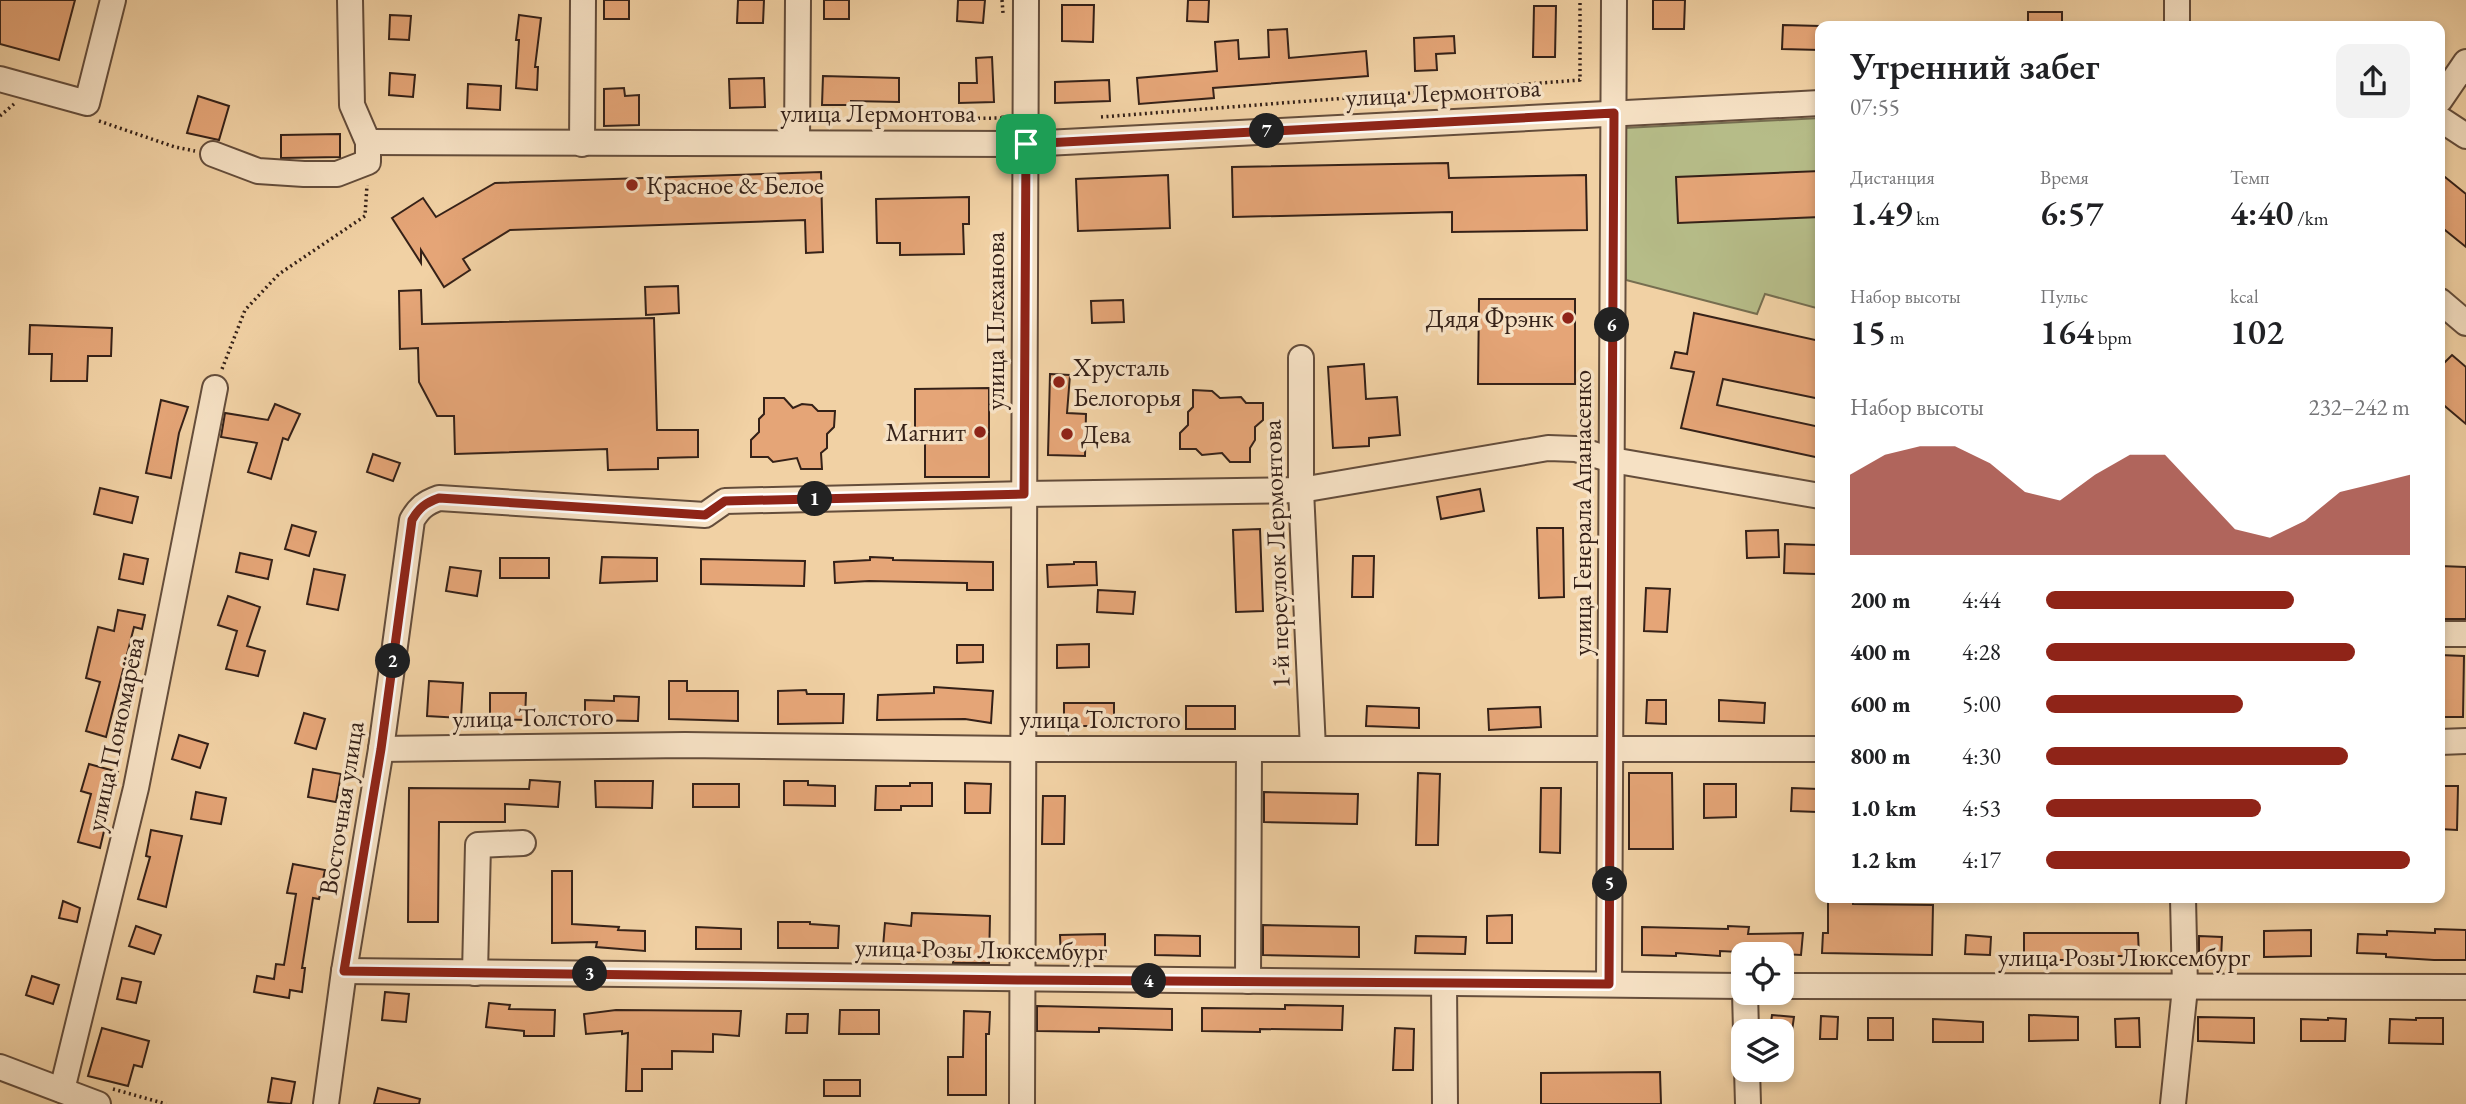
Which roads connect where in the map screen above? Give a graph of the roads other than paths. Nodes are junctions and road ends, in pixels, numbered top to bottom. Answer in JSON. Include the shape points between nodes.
{"nodes":[{"id":1,"x":113,"y":0,"type":"edge"},
{"id":2,"x":350,"y":0,"type":"edge"},
{"id":3,"x":583,"y":0,"type":"edge"},
{"id":4,"x":798,"y":0,"type":"edge"},
{"id":5,"x":1026,"y":0,"type":"edge"},
{"id":6,"x":1614,"y":0,"type":"edge"},
{"id":7,"x":2177,"y":0,"type":"edge"},
{"id":8,"x":2177,"y":21,"type":"edge"},
{"id":9,"x":2466,"y":62,"type":"edge"},
{"id":10,"x":0,"y":79,"type":"edge"},
{"id":11,"x":2445,"y":93,"type":"edge"},
{"id":12,"x":1815,"y":103,"type":"edge"},
{"id":13,"x":1614,"y":113,"type":"junction"},
{"id":14,"x":2445,"y":122,"type":"edge"},
{"id":15,"x":797,"y":131,"type":"junction"},
{"id":16,"x":2466,"y":136,"type":"edge"},
{"id":17,"x":582,"y":144,"type":"junction"},
{"id":18,"x":1026,"y":144,"type":"junction"},
{"id":19,"x":368,"y":152,"type":"junction"},
{"id":20,"x":214,"y":155,"type":"road end"},
{"id":21,"x":2445,"y":305,"type":"edge"},
{"id":22,"x":2466,"y":323,"type":"edge"},
{"id":23,"x":1301,"y":358,"type":"dead end"},
{"id":24,"x":215,"y":388,"type":"road end"},
{"id":25,"x":1612,"y":460,"type":"junction"},
{"id":26,"x":1301,"y":490,"type":"junction"},
{"id":27,"x":1024,"y":494,"type":"junction"},
{"id":28,"x":1815,"y":495,"type":"edge"},
{"id":29,"x":2445,"y":634,"type":"edge"},
{"id":30,"x":2466,"y":634,"type":"edge"},
{"id":31,"x":2466,"y":741,"type":"edge"},
{"id":32,"x":2445,"y":742,"type":"edge"},
{"id":33,"x":381,"y":749,"type":"junction"},
{"id":34,"x":1024,"y":749,"type":"junction"},
{"id":35,"x":1250,"y":749,"type":"junction"},
{"id":36,"x":1313,"y":749,"type":"junction"},
{"id":37,"x":1611,"y":749,"type":"junction"},
{"id":38,"x":1815,"y":749,"type":"edge"},
{"id":39,"x":523,"y":843,"type":"dead end"},
{"id":40,"x":2183,"y":903,"type":"edge"},
{"id":41,"x":344,"y":971,"type":"junction"},
{"id":42,"x":475,"y":973,"type":"junction"},
{"id":43,"x":1023,"y":980,"type":"junction"},
{"id":44,"x":1248,"y":981,"type":"junction"},
{"id":45,"x":1444,"y":983,"type":"junction"},
{"id":46,"x":1609,"y":984,"type":"junction"},
{"id":47,"x":1731,"y":986,"type":"edge"},
{"id":48,"x":1794,"y":986,"type":"edge"},
{"id":49,"x":2466,"y":987,"type":"edge"},
{"id":50,"x":2185,"y":988,"type":"junction"},
{"id":51,"x":0,"y":1067,"type":"edge"},
{"id":52,"x":1747,"y":1082,"type":"edge"},
{"id":53,"x":79,"y":1096,"type":"edge"},
{"id":54,"x":326,"y":1104,"type":"edge"},
{"id":55,"x":1022,"y":1104,"type":"edge"},
{"id":56,"x":1445,"y":1104,"type":"edge"},
{"id":57,"x":1748,"y":1104,"type":"edge"},
{"id":58,"x":2173,"y":1104,"type":"edge"}],
"edges":[{"from":1,"to":10,"type":"street","via":[[87,103]]},
{"from":2,"to":19,"type":"street","via":[[352,105]]},
{"from":3,"to":17,"type":"street"},
{"from":4,"to":15,"type":"street"},
{"from":5,"to":18,"type":"street","name":"улица Плеханова"},
{"from":6,"to":13,"type":"street","name":"улица Генерала Апанасенко"},
{"from":7,"to":8,"type":"street"},
{"from":9,"to":11,"type":"street"},
{"from":12,"to":13,"type":"street","name":"улица Лермонтова"},
{"from":13,"to":18,"type":"street","name":"улица Лермонтова"},
{"from":13,"to":25,"type":"street","name":"улица Генерала Апанасенко"},
{"from":14,"to":16,"type":"street"},
{"from":15,"to":17,"type":"street","name":"улица Лермонтова"},
{"from":15,"to":18,"type":"street","name":"улица Лермонтова"},
{"from":17,"to":19,"type":"street","name":"улица Лермонтова"},
{"from":18,"to":27,"type":"street","name":"улица Плеханова"},
{"from":19,"to":20,"type":"street","name":"улица Лермонтова","via":[[337,174],[258,171]]},
{"from":21,"to":22,"type":"street"},
{"from":23,"to":26,"type":"street","name":"1-й переулок Лермонтова"},
{"from":24,"to":53,"type":"street","name":"улица Пономарёва"},
{"from":25,"to":26,"type":"street","via":[[1576,449],[1548,448]]},
{"from":25,"to":28,"type":"street"},
{"from":25,"to":37,"type":"street","name":"улица Генерала Апанасенко"},
{"from":26,"to":27,"type":"street"},
{"from":26,"to":36,"type":"street","name":"1-й переулок Лермонтова"},
{"from":27,"to":33,"type":"street","name":"Восточная улица","via":[[725,501],[705,515],[439,498],[426,503],[412,520]]},
{"from":27,"to":34,"type":"street","name":"улица Плеханова"},
{"from":29,"to":30,"type":"street"},
{"from":31,"to":32,"type":"street"},
{"from":33,"to":34,"type":"street","name":"улица Толстого","via":[[685,745]]},
{"from":33,"to":41,"type":"street","name":"Восточная улица"},
{"from":34,"to":35,"type":"street","name":"улица Толстого"},
{"from":34,"to":43,"type":"street","name":"улица Плеханова"},
{"from":35,"to":36,"type":"street","name":"улица Толстого"},
{"from":35,"to":44,"type":"street"},
{"from":36,"to":37,"type":"street","name":"улица Толстого"},
{"from":37,"to":38,"type":"street","name":"улица Толстого"},
{"from":37,"to":46,"type":"street","name":"улица Генерала Апанасенко"},
{"from":39,"to":42,"type":"street","via":[[478,845]]},
{"from":40,"to":50,"type":"street"},
{"from":41,"to":42,"type":"street","name":"улица Розы Люксембург"},
{"from":41,"to":54,"type":"street","name":"Восточная улица"},
{"from":42,"to":43,"type":"street","name":"улица Розы Люксембург"},
{"from":43,"to":44,"type":"street","name":"улица Розы Люксембург"},
{"from":43,"to":55,"type":"street","name":"улица Плеханова"},
{"from":44,"to":45,"type":"street","name":"улица Розы Люксембург"},
{"from":45,"to":46,"type":"street","name":"улица Розы Люксембург"},
{"from":45,"to":56,"type":"street"},
{"from":46,"to":47,"type":"street","name":"улица Розы Люксембург"},
{"from":48,"to":50,"type":"street","name":"улица Розы Люксембург"},
{"from":49,"to":50,"type":"street","name":"улица Розы Люксембург"},
{"from":50,"to":58,"type":"street"},
{"from":51,"to":53,"type":"street"},
{"from":52,"to":57,"type":"street"}]}
